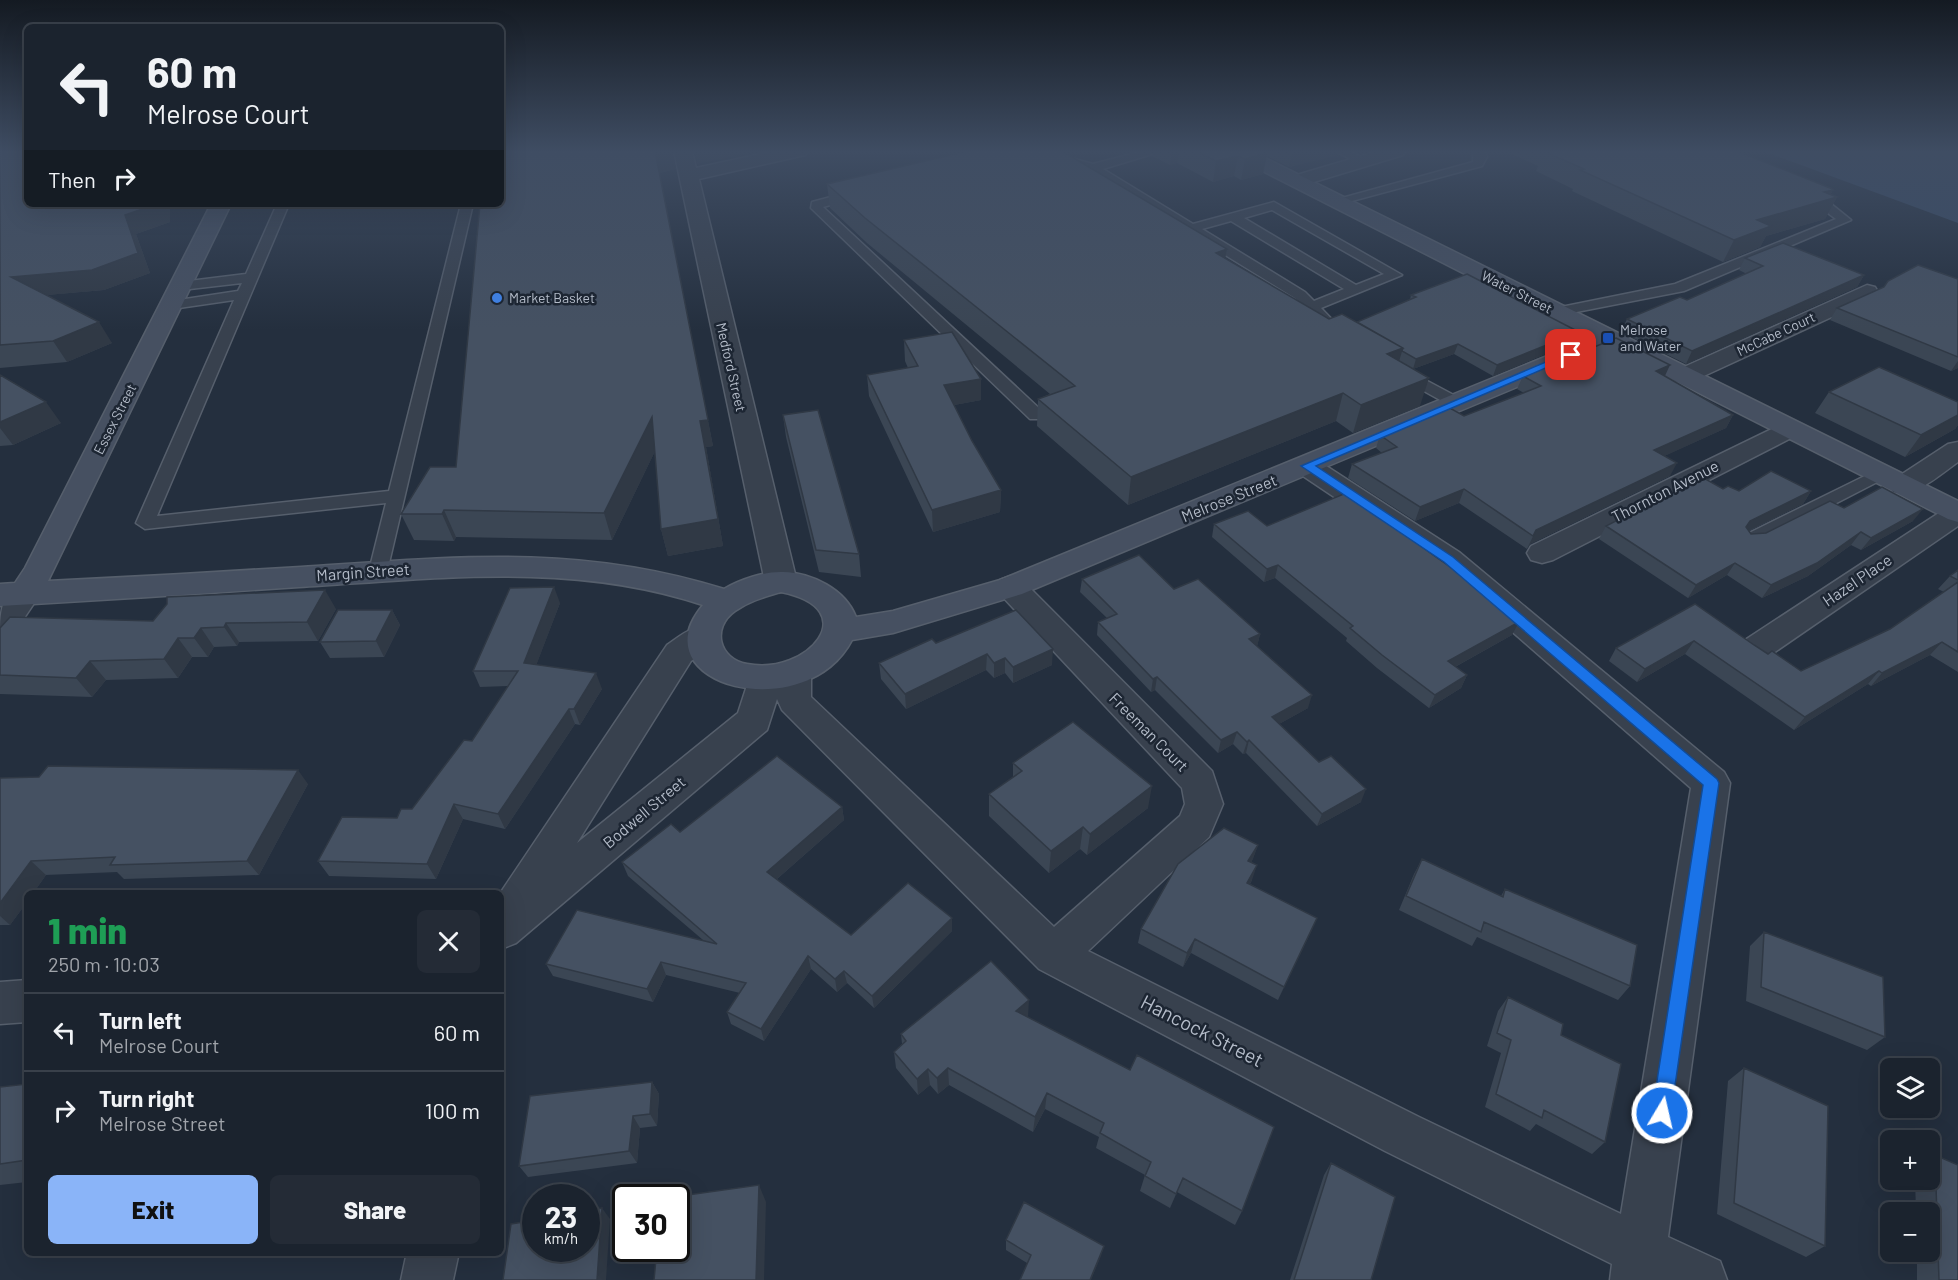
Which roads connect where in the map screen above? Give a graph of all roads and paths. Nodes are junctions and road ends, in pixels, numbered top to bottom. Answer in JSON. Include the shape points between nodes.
{"nodes":[{"id":1,"x":218,"y":211,"type":"edge"},
{"id":2,"x":280,"y":211,"type":"edge"},
{"id":3,"x":465,"y":211,"type":"edge"},
{"id":4,"x":696,"y":211,"type":"edge"},
{"id":5,"x":820,"y":211,"type":"edge"},
{"id":6,"x":1164,"y":211,"type":"edge"},
{"id":7,"x":1256,"y":211,"type":"edge"},
{"id":8,"x":1282,"y":211,"type":"edge"},
{"id":9,"x":1356,"y":211,"type":"edge"},
{"id":10,"x":1833,"y":211,"type":"edge"},
{"id":11,"x":1233,"y":217,"type":"junction"},
{"id":12,"x":1192,"y":228,"type":"junction"},
{"id":13,"x":250,"y":278,"type":"junction"},
{"id":14,"x":1355,"y":290,"type":"junction"},
{"id":15,"x":1867,"y":292,"type":"edge"},
{"id":16,"x":177,"y":295,"type":"junction"},
{"id":17,"x":242,"y":295,"type":"junction"},
{"id":18,"x":1311,"y":307,"type":"junction"},
{"id":19,"x":1556,"y":312,"type":"junction"},
{"id":20,"x":1610,"y":339,"type":"junction"},
{"id":21,"x":1352,"y":342,"type":"edge"},
{"id":22,"x":1390,"y":366,"type":"edge"},
{"id":23,"x":1684,"y":376,"type":"junction"},
{"id":24,"x":1456,"y":403,"type":"junction"},
{"id":25,"x":1036,"y":415,"type":"edge"},
{"id":26,"x":1788,"y":429,"type":"junction"},
{"id":27,"x":1958,"y":450,"type":"edge"},
{"id":28,"x":1307,"y":466,"type":"junction"},
{"id":29,"x":1891,"y":480,"type":"junction"},
{"id":30,"x":397,"y":496,"type":"junction"},
{"id":31,"x":1958,"y":513,"type":"edge"},
{"id":32,"x":1750,"y":540,"type":"edge"},
{"id":33,"x":1542,"y":553,"type":"dead end"},
{"id":34,"x":379,"y":571,"type":"junction"},
{"id":35,"x":781,"y":582,"type":"junction"},
{"id":36,"x":1011,"y":587,"type":"junction"},
{"id":37,"x":12,"y":594,"type":"edge"},
{"id":38,"x":723,"y":600,"type":"junction"},
{"id":39,"x":0,"y":628,"type":"edge"},
{"id":40,"x":840,"y":631,"type":"junction"},
{"id":41,"x":702,"y":637,"type":"junction"},
{"id":42,"x":1757,"y":648,"type":"edge"},
{"id":43,"x":779,"y":676,"type":"junction"},
{"id":44,"x":504,"y":924,"type":"edge"},
{"id":45,"x":504,"y":927,"type":"edge"},
{"id":46,"x":1054,"y":955,"type":"junction"},
{"id":47,"x":24,"y":1001,"type":"edge"},
{"id":48,"x":0,"y":1003,"type":"edge"},
{"id":49,"x":432,"y":1256,"type":"edge"},
{"id":50,"x":1638,"y":1265,"type":"edge"},
{"id":51,"x":427,"y":1280,"type":"edge"},
{"id":52,"x":1701,"y":1280,"type":"edge"}],
"edges":[{"from":1,"to":16,"type":"street","name":"Essex Street"},
{"from":2,"to":13,"type":"lane"},
{"from":3,"to":30,"type":"lane"},
{"from":4,"to":35,"type":"street","name":"Medford Street"},
{"from":5,"to":25,"type":"lane"},
{"from":6,"to":12,"type":"lane"},
{"from":7,"to":11,"type":"lane"},
{"from":8,"to":14,"type":"lane","via":[[1395,275]]},
{"from":9,"to":19,"type":"street","name":"Water Street"},
{"from":10,"to":19,"type":"lane","via":[[1845,220],[1679,288]]},
{"from":11,"to":12,"type":"lane"},
{"from":11,"to":14,"type":"lane"},
{"from":12,"to":18,"type":"lane","via":[[1300,295]]},
{"from":13,"to":16,"type":"lane"},
{"from":13,"to":17,"type":"lane"},
{"from":14,"to":18,"type":"lane"},
{"from":15,"to":23,"type":"street","name":"McCabe Court"},
{"from":16,"to":17,"type":"lane"},
{"from":16,"to":37,"type":"street","name":"Essex Street","via":[[40,569]]},
{"from":17,"to":30,"type":"lane","via":[[145,523]]},
{"from":18,"to":21,"type":"lane"},
{"from":19,"to":20,"type":"street","name":"Water Street"},
{"from":20,"to":23,"type":"street","name":"Water Street"},
{"from":20,"to":24,"type":"street","name":"Melrose Street"},
{"from":22,"to":24,"type":"lane"},
{"from":23,"to":26,"type":"street","name":"Water Street"},
{"from":24,"to":28,"type":"street","name":"Melrose Street"},
{"from":26,"to":29,"type":"street","name":"Water Street"},
{"from":26,"to":33,"type":"street","name":"Thornton Avenue"},
{"from":27,"to":29,"type":"street"},
{"from":28,"to":36,"type":"street","name":"Melrose Street"},
{"from":28,"to":50,"type":"street","via":[[1449,560],[1711,783]]},
{"from":29,"to":31,"type":"street","name":"Water Street"},
{"from":29,"to":32,"type":"lane"},
{"from":30,"to":34,"type":"lane"},
{"from":31,"to":42,"type":"street","name":"Hazel Place"},
{"from":34,"to":37,"type":"street","name":"Margin Street"},
{"from":34,"to":38,"type":"street","name":"Margin Street","via":[[507,565],[636,575]]},
{"from":35,"to":38,"type":"street","via":[[758,585]]},
{"from":35,"to":40,"type":"street","via":[[802,585],[833,602]]},
{"from":36,"to":40,"type":"street","name":"Melrose Street","via":[[893,622]]},
{"from":36,"to":46,"type":"street","name":"Freeman Court","via":[[1199,782],[1204,804],[1195,826]]},
{"from":37,"to":39,"type":"street","name":"Essex Street"},
{"from":38,"to":41,"type":"street","via":[[706,620]]},
{"from":40,"to":43,"type":"street","via":[[834,646],[820,660]]},
{"from":41,"to":43,"type":"street","via":[[705,653],[722,669],[743,677]]},
{"from":41,"to":44,"type":"street","name":"Bodwell Street","via":[[680,653]]},
{"from":43,"to":45,"type":"street","name":"Bodwell Street","via":[[754,720]]},
{"from":43,"to":46,"type":"street","name":"Hancock Street","via":[[794,701]]},
{"from":46,"to":50,"type":"street","name":"Hancock Street","via":[[1402,1134]]},
{"from":47,"to":48,"type":"street"},
{"from":49,"to":51,"type":"street"},
{"from":50,"to":52,"type":"street","name":"Hancock Street"}]}
